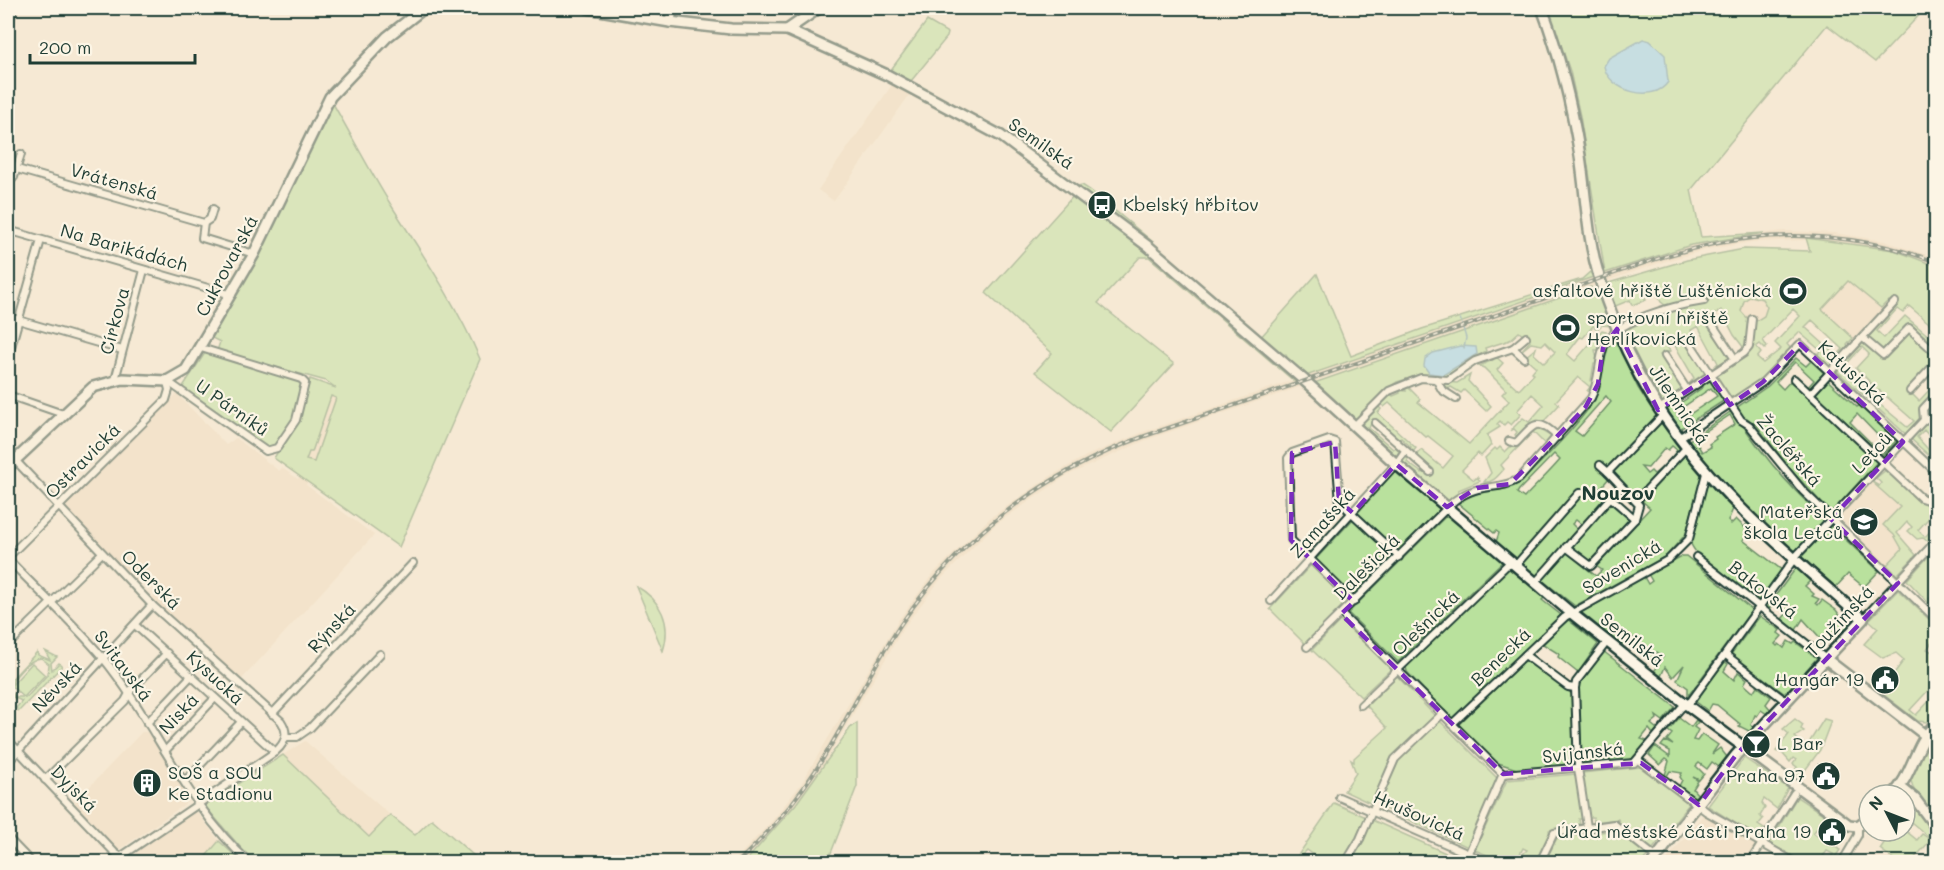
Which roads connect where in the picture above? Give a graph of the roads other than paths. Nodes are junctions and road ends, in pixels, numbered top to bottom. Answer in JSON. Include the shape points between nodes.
{"nodes":[{"id":1,"x":11,"y":8,"type":"edge"},
{"id":2,"x":424,"y":8,"type":"edge"},
{"id":3,"x":588,"y":8,"type":"edge"},
{"id":4,"x":672,"y":8,"type":"edge"},
{"id":5,"x":819,"y":8,"type":"edge"},
{"id":6,"x":1542,"y":8,"type":"edge"},
{"id":7,"x":8,"y":19,"type":"edge"},
{"id":8,"x":670,"y":22,"type":"junction"},
{"id":9,"x":787,"y":30,"type":"junction"},
{"id":10,"x":21,"y":154,"type":"dead end"},
{"id":11,"x":17,"y":169,"type":"junction"},
{"id":12,"x":8,"y":184,"type":"edge"},
{"id":13,"x":213,"y":209,"type":"dead end"},
{"id":14,"x":204,"y":223,"type":"junction"},
{"id":15,"x":8,"y":230,"type":"edge"},
{"id":16,"x":41,"y":240,"type":"junction"},
{"id":17,"x":254,"y":254,"type":"junction"},
{"id":18,"x":144,"y":270,"type":"junction"},
{"id":19,"x":232,"y":295,"type":"junction"},
{"id":20,"x":1704,"y":301,"type":"dead end"},
{"id":21,"x":1896,"y":302,"type":"dead end"},
{"id":22,"x":8,"y":317,"type":"edge"},
{"id":23,"x":1752,"y":319,"type":"dead end"},
{"id":24,"x":18,"y":320,"type":"junction"},
{"id":25,"x":1712,"y":324,"type":"dead end"},
{"id":26,"x":1617,"y":329,"type":"junction"},
{"id":27,"x":1526,"y":337,"type":"dead end"},
{"id":28,"x":1863,"y":338,"type":"junction"},
{"id":29,"x":1688,"y":340,"type":"dead end"},
{"id":30,"x":201,"y":348,"type":"junction"},
{"id":31,"x":1513,"y":348,"type":"junction"},
{"id":32,"x":122,"y":350,"type":"junction"},
{"id":33,"x":1936,"y":353,"type":"edge"},
{"id":34,"x":1665,"y":356,"type":"dead end"},
{"id":35,"x":8,"y":358,"type":"edge"},
{"id":36,"x":1524,"y":358,"type":"dead end"},
{"id":37,"x":1735,"y":359,"type":"junction"},
{"id":38,"x":1936,"y":363,"type":"edge"},
{"id":39,"x":1831,"y":372,"type":"junction"},
{"id":40,"x":1710,"y":375,"type":"junction"},
{"id":41,"x":1436,"y":379,"type":"junction"},
{"id":42,"x":1794,"y":379,"type":"dead end"},
{"id":43,"x":115,"y":380,"type":"junction"},
{"id":44,"x":167,"y":381,"type":"junction"},
{"id":45,"x":1687,"y":390,"type":"junction"},
{"id":46,"x":1910,"y":391,"type":"dead end"},
{"id":47,"x":1810,"y":394,"type":"junction"},
{"id":48,"x":8,"y":395,"type":"edge"},
{"id":49,"x":1936,"y":395,"type":"edge"},
{"id":50,"x":1456,"y":399,"type":"dead end"},
{"id":51,"x":1730,"y":405,"type":"junction"},
{"id":52,"x":1660,"y":413,"type":"junction"},
{"id":53,"x":63,"y":414,"type":"junction"},
{"id":54,"x":1936,"y":415,"type":"edge"},
{"id":55,"x":1924,"y":420,"type":"junction"},
{"id":56,"x":1375,"y":423,"type":"dead end"},
{"id":57,"x":1354,"y":426,"type":"junction"},
{"id":58,"x":1558,"y":437,"type":"junction"},
{"id":59,"x":1679,"y":438,"type":"junction"},
{"id":60,"x":1509,"y":441,"type":"dead end"},
{"id":61,"x":1904,"y":442,"type":"junction"},
{"id":62,"x":1686,"y":448,"type":"junction"},
{"id":63,"x":1405,"y":451,"type":"junction"},
{"id":64,"x":11,"y":459,"type":"edge"},
{"id":65,"x":1396,"y":464,"type":"junction"},
{"id":66,"x":1884,"y":464,"type":"junction"},
{"id":67,"x":1600,"y":465,"type":"dead end"},
{"id":68,"x":8,"y":467,"type":"edge"},
{"id":69,"x":1430,"y":472,"type":"dead end"},
{"id":70,"x":1608,"y":472,"type":"junction"},
{"id":71,"x":1936,"y":472,"type":"edge"},
{"id":72,"x":1706,"y":473,"type":"junction"},
{"id":73,"x":1614,"y":481,"type":"junction"},
{"id":74,"x":1604,"y":492,"type":"junction"},
{"id":75,"x":1936,"y":494,"type":"edge"},
{"id":76,"x":1610,"y":498,"type":"junction"},
{"id":77,"x":1635,"y":501,"type":"junction"},
{"id":78,"x":58,"y":506,"type":"junction"},
{"id":79,"x":1449,"y":508,"type":"junction"},
{"id":80,"x":1353,"y":513,"type":"junction"},
{"id":81,"x":1635,"y":519,"type":"junction"},
{"id":82,"x":1831,"y":519,"type":"junction"},
{"id":83,"x":1936,"y":541,"type":"edge"},
{"id":84,"x":1566,"y":547,"type":"junction"},
{"id":85,"x":102,"y":552,"type":"junction"},
{"id":86,"x":1399,"y":557,"type":"junction"},
{"id":87,"x":1696,"y":557,"type":"dead end"},
{"id":88,"x":8,"y":558,"type":"edge"},
{"id":89,"x":1310,"y":560,"type":"junction"},
{"id":90,"x":1795,"y":560,"type":"junction"},
{"id":91,"x":413,"y":563,"type":"dead end"},
{"id":92,"x":1513,"y":564,"type":"junction"},
{"id":93,"x":1534,"y":583,"type":"junction"},
{"id":94,"x":1899,"y":583,"type":"junction"},
{"id":95,"x":1271,"y":601,"type":"dead end"},
{"id":96,"x":1354,"y":602,"type":"junction"},
{"id":97,"x":51,"y":603,"type":"junction"},
{"id":98,"x":152,"y":605,"type":"junction"},
{"id":99,"x":1761,"y":608,"type":"junction"},
{"id":100,"x":1570,"y":612,"type":"junction"},
{"id":101,"x":1341,"y":614,"type":"junction"},
{"id":102,"x":1936,"y":619,"type":"edge"},
{"id":103,"x":1863,"y":620,"type":"junction"},
{"id":104,"x":135,"y":625,"type":"junction"},
{"id":105,"x":1607,"y":642,"type":"junction"},
{"id":106,"x":8,"y":645,"type":"edge"},
{"id":107,"x":1307,"y":647,"type":"dead end"},
{"id":108,"x":167,"y":653,"type":"junction"},
{"id":109,"x":380,"y":654,"type":"dead end"},
{"id":110,"x":1525,"y":655,"type":"junction"},
{"id":111,"x":1726,"y":655,"type":"junction"},
{"id":112,"x":103,"y":658,"type":"junction"},
{"id":113,"x":1826,"y":659,"type":"junction"},
{"id":114,"x":1399,"y":669,"type":"junction"},
{"id":115,"x":191,"y":676,"type":"junction"},
{"id":116,"x":1575,"y":688,"type":"junction"},
{"id":117,"x":128,"y":695,"type":"junction"},
{"id":118,"x":215,"y":698,"type":"junction"},
{"id":119,"x":1787,"y":702,"type":"junction"},
{"id":120,"x":1361,"y":705,"type":"dead end"},
{"id":121,"x":1687,"y":705,"type":"junction"},
{"id":122,"x":272,"y":714,"type":"junction"},
{"id":123,"x":1442,"y":714,"type":"junction"},
{"id":124,"x":241,"y":722,"type":"junction"},
{"id":125,"x":147,"y":723,"type":"junction"},
{"id":126,"x":1936,"y":723,"type":"edge"},
{"id":127,"x":1452,"y":724,"type":"junction"},
{"id":128,"x":1925,"y":735,"type":"junction"},
{"id":129,"x":286,"y":737,"type":"junction"},
{"id":130,"x":8,"y":740,"type":"edge"},
{"id":131,"x":1744,"y":747,"type":"junction"},
{"id":132,"x":18,"y":751,"type":"junction"},
{"id":133,"x":165,"y":751,"type":"junction"},
{"id":134,"x":275,"y":752,"type":"junction"},
{"id":135,"x":1638,"y":760,"type":"junction"},
{"id":136,"x":8,"y":762,"type":"edge"},
{"id":137,"x":1578,"y":768,"type":"junction"},
{"id":138,"x":1503,"y":774,"type":"junction"},
{"id":139,"x":45,"y":780,"type":"junction"},
{"id":140,"x":185,"y":782,"type":"junction"},
{"id":141,"x":1902,"y":783,"type":"edge"},
{"id":142,"x":1794,"y":793,"type":"dead end"},
{"id":143,"x":1339,"y":797,"type":"dead end"},
{"id":144,"x":1917,"y":802,"type":"edge"},
{"id":145,"x":198,"y":803,"type":"junction"},
{"id":146,"x":1699,"y":806,"type":"junction"},
{"id":147,"x":1372,"y":812,"type":"junction"},
{"id":148,"x":1857,"y":826,"type":"edge"},
{"id":149,"x":1587,"y":827,"type":"junction"},
{"id":150,"x":1936,"y":827,"type":"edge"},
{"id":151,"x":1857,"y":833,"type":"edge"},
{"id":152,"x":8,"y":838,"type":"edge"},
{"id":153,"x":1762,"y":844,"type":"junction"},
{"id":154,"x":22,"y":854,"type":"junction"},
{"id":155,"x":1468,"y":854,"type":"junction"},
{"id":156,"x":121,"y":857,"type":"junction"},
{"id":157,"x":1655,"y":860,"type":"edge"},
{"id":158,"x":14,"y":862,"type":"edge"},
{"id":159,"x":31,"y":862,"type":"edge"},
{"id":160,"x":113,"y":862,"type":"edge"},
{"id":161,"x":129,"y":862,"type":"edge"},
{"id":162,"x":249,"y":862,"type":"edge"},
{"id":163,"x":1346,"y":862,"type":"edge"},
{"id":164,"x":1464,"y":862,"type":"edge"},
{"id":165,"x":1487,"y":862,"type":"edge"},
{"id":166,"x":1540,"y":862,"type":"edge"},
{"id":167,"x":1750,"y":862,"type":"edge"},
{"id":168,"x":1794,"y":862,"type":"edge"},
{"id":169,"x":1842,"y":862,"type":"edge"}],
"edges":[{"from":1,"to":7,"type":"street"},
{"from":2,"to":17,"type":"street","name":"Cukrovarská","via":[[378,45],[330,97]]},
{"from":3,"to":8,"type":"street","name":"Semilská"},
{"from":4,"to":8,"type":"street"},
{"from":5,"to":9,"type":"street"},
{"from":6,"to":26,"type":"street","name":"Jilemnická","via":[[1572,112],[1598,273]]},
{"from":8,"to":9,"type":"street","name":"Semilská"},
{"from":9,"to":57,"type":"street","name":"Semilská","via":[[887,75],[1001,136],[1149,246]]},
{"from":10,"to":11,"type":"street"},
{"from":11,"to":12,"type":"street"},
{"from":11,"to":14,"type":"street","name":"Vrátenská"},
{"from":13,"to":14,"type":"street"},
{"from":14,"to":17,"type":"street","via":[[204,240]]},
{"from":15,"to":16,"type":"street","name":"Na Barikádách"},
{"from":16,"to":18,"type":"street","name":"Na Barikádách"},
{"from":16,"to":24,"type":"street"},
{"from":17,"to":19,"type":"street","name":"Cukrovarská"},
{"from":18,"to":19,"type":"street","name":"Na Barikádách"},
{"from":18,"to":32,"type":"street","name":"Církova"},
{"from":19,"to":30,"type":"street","name":"Cukrovarská"},
{"from":20,"to":26,"type":"street","via":[[1680,304]]},
{"from":21,"to":28,"type":"street"},
{"from":22,"to":24,"type":"street"},
{"from":23,"to":37,"type":"street","via":[[1749,346]]},
{"from":24,"to":32,"type":"street"},
{"from":24,"to":35,"type":"street"},
{"from":25,"to":37,"type":"street"},
{"from":26,"to":52,"type":"street","name":"Jilemnická"},
{"from":26,"to":58,"type":"street","name":"Dalešická","via":[[1603,348],[1592,398]]},
{"from":27,"to":31,"type":"street"},
{"from":28,"to":33,"type":"street","via":[[1883,355],[1909,328]]},
{"from":28,"to":39,"type":"street"},
{"from":29,"to":40,"type":"street","name":"Žacléřská"},
{"from":30,"to":44,"type":"street","name":"Cukrovarská","via":[[182,374]]},
{"from":30,"to":44,"type":"street","name":"U Párníků","via":[[302,379],[305,383],[296,420],[277,448],[266,451]]},
{"from":31,"to":36,"type":"street"},
{"from":31,"to":41,"type":"street","via":[[1475,361],[1448,380]]},
{"from":32,"to":43,"type":"street","name":"Církova"},
{"from":34,"to":45,"type":"street"},
{"from":37,"to":40,"type":"street"},
{"from":38,"to":46,"type":"street"},
{"from":39,"to":47,"type":"street"},
{"from":39,"to":51,"type":"street","name":"Katusická","via":[[1800,344],[1763,382]]},
{"from":39,"to":61,"type":"street","name":"Katusická"},
{"from":40,"to":45,"type":"street"},
{"from":40,"to":51,"type":"street","name":"Žacléřská"},
{"from":41,"to":50,"type":"street","via":[[1442,390]]},
{"from":41,"to":57,"type":"street","via":[[1414,380],[1389,391]]},
{"from":42,"to":47,"type":"street"},
{"from":43,"to":44,"type":"street"},
{"from":43,"to":53,"type":"street","via":[[93,387]]},
{"from":44,"to":78,"type":"street","name":"Ostravická","via":[[170,390],[166,400]]},
{"from":45,"to":52,"type":"street"},
{"from":47,"to":66,"type":"street"},
{"from":48,"to":53,"type":"street"},
{"from":49,"to":55,"type":"street","name":"Letců","via":[[1923,409]]},
{"from":51,"to":59,"type":"street"},
{"from":51,"to":82,"type":"street","name":"Žacléřská"},
{"from":52,"to":59,"type":"street","name":"Jilemnická"},
{"from":52,"to":70,"type":"street"},
{"from":53,"to":64,"type":"street"},
{"from":54,"to":55,"type":"street","name":"Letců"},
{"from":55,"to":61,"type":"street","name":"Letců"},
{"from":56,"to":63,"type":"street"},
{"from":57,"to":65,"type":"street","name":"Semilská"},
{"from":58,"to":60,"type":"street","via":[[1539,424],[1533,425],[1516,443]]},
{"from":58,"to":79,"type":"street","name":"Dalešická","via":[[1520,479],[1477,488]]},
{"from":59,"to":62,"type":"street","name":"Jilemnická"},
{"from":61,"to":66,"type":"street","name":"Letců"},
{"from":61,"to":71,"type":"street","name":"Katusická"},
{"from":62,"to":72,"type":"street","name":"Jilemnická"},
{"from":62,"to":77,"type":"street"},
{"from":63,"to":65,"type":"street"},
{"from":63,"to":69,"type":"street"},
{"from":64,"to":68,"type":"street"},
{"from":64,"to":78,"type":"street","name":"Oderská"},
{"from":65,"to":79,"type":"street","name":"Semilská"},
{"from":65,"to":80,"type":"street","name":"Zamašská"},
{"from":66,"to":75,"type":"street","via":[[1926,501]]},
{"from":66,"to":82,"type":"street","name":"Letců"},
{"from":67,"to":70,"type":"street"},
{"from":70,"to":73,"type":"street"},
{"from":72,"to":90,"type":"street","name":"Jilemnická"},
{"from":72,"to":100,"type":"street","name":"Sovenická","via":[[1689,539],[1669,559]]},
{"from":73,"to":74,"type":"street"},
{"from":73,"to":77,"type":"street"},
{"from":74,"to":76,"type":"street"},
{"from":74,"to":92,"type":"street","name":"Olešnická","via":[[1579,493]]},
{"from":76,"to":81,"type":"street"},
{"from":76,"to":84,"type":"street"},
{"from":77,"to":81,"type":"street","via":[[1640,509]]},
{"from":78,"to":85,"type":"street","name":"Oderská"},
{"from":78,"to":88,"type":"street","name":"Ostravická"},
{"from":79,"to":86,"type":"street","name":"Dalešická"},
{"from":79,"to":92,"type":"street","name":"Semilská"},
{"from":80,"to":86,"type":"street"},
{"from":80,"to":89,"type":"street","name":"Zamašská"},
{"from":80,"to":89,"type":"street","via":[[1339,499],[1335,442],[1329,440],[1290,455],[1291,540]]},
{"from":81,"to":84,"type":"street","via":[[1591,566]]},
{"from":82,"to":90,"type":"street","name":"Letců"},
{"from":82,"to":94,"type":"street","name":"Žacléřská"},
{"from":83,"to":94,"type":"street","name":"Toužimská"},
{"from":84,"to":93,"type":"street"},
{"from":85,"to":97,"type":"street"},
{"from":85,"to":98,"type":"street","name":"Oderská"},
{"from":86,"to":96,"type":"street","name":"Dalešická"},
{"from":87,"to":99,"type":"street","name":"Bakovská"},
{"from":88,"to":97,"type":"street","name":"Svitavská"},
{"from":89,"to":95,"type":"street","name":"Zamašská"},
{"from":89,"to":96,"type":"street"},
{"from":90,"to":99,"type":"street","name":"Svijanská"},
{"from":90,"to":103,"type":"street","name":"Jilemnická"},
{"from":91,"to":122,"type":"street","name":"Rýnská"},
{"from":92,"to":93,"type":"street","name":"Semilská"},
{"from":92,"to":114,"type":"street","name":"Olešnická"},
{"from":93,"to":100,"type":"street","name":"Semilská"},
{"from":94,"to":102,"type":"street","name":"Žacléřská"},
{"from":94,"to":103,"type":"street","name":"Toužimská"},
{"from":96,"to":101,"type":"street","name":"Dalešická"},
{"from":97,"to":106,"type":"street"},
{"from":97,"to":112,"type":"street","name":"Svitavská"},
{"from":98,"to":104,"type":"street","name":"Něvská"},
{"from":98,"to":122,"type":"street","name":"Oderská"},
{"from":99,"to":111,"type":"street","name":"Svijanská"},
{"from":99,"to":113,"type":"street","name":"Bakovská"},
{"from":100,"to":105,"type":"street","name":"Semilská"},
{"from":100,"to":110,"type":"street","name":"Benecká"},
{"from":101,"to":107,"type":"street","name":"Dalešická"},
{"from":101,"to":114,"type":"street"},
{"from":103,"to":113,"type":"street","name":"Toužimská"},
{"from":104,"to":108,"type":"street","name":"Kysucká"},
{"from":104,"to":112,"type":"street","name":"Něvská"},
{"from":105,"to":116,"type":"street"},
{"from":105,"to":121,"type":"street","name":"Semilská"},
{"from":108,"to":115,"type":"street","name":"Kysucká"},
{"from":108,"to":117,"type":"street"},
{"from":109,"to":129,"type":"street","via":[[310,728]]},
{"from":110,"to":116,"type":"street","via":[[1568,687]]},
{"from":110,"to":127,"type":"street","name":"Benecká"},
{"from":111,"to":119,"type":"street"},
{"from":111,"to":121,"type":"street","name":"Svijanská"},
{"from":112,"to":117,"type":"street","name":"Svitavská"},
{"from":112,"to":132,"type":"street","name":"Něvská"},
{"from":113,"to":119,"type":"street","name":"Toužimská"},
{"from":113,"to":128,"type":"street","name":"Bakovská"},
{"from":114,"to":120,"type":"street","name":"Olešnická"},
{"from":114,"to":123,"type":"street"},
{"from":115,"to":118,"type":"street","name":"Kysucká"},
{"from":115,"to":125,"type":"street"},
{"from":116,"to":137,"type":"street"},
{"from":117,"to":125,"type":"street","name":"Svitavská"},
{"from":117,"to":139,"type":"street"},
{"from":118,"to":124,"type":"street","name":"Kysucká"},
{"from":118,"to":133,"type":"street","name":"Niská"},
{"from":119,"to":131,"type":"street","name":"Toužimská"},
{"from":121,"to":131,"type":"street","name":"Semilská"},
{"from":121,"to":135,"type":"street","name":"Svijanská"},
{"from":122,"to":129,"type":"street","name":"Oderská","via":[[284,726]]},
{"from":123,"to":127,"type":"street"},
{"from":123,"to":147,"type":"street","via":[[1395,759]]},
{"from":124,"to":134,"type":"street","name":"Kysucká"},
{"from":124,"to":140,"type":"street"},
{"from":125,"to":133,"type":"street","name":"Svitavská"},
{"from":126,"to":128,"type":"street"},
{"from":127,"to":138,"type":"street"},
{"from":128,"to":141,"type":"street"},
{"from":129,"to":134,"type":"street"},
{"from":130,"to":132,"type":"street","name":"Dyjská"},
{"from":131,"to":146,"type":"street","name":"Toužimská"},
{"from":131,"to":148,"type":"street","name":"Semilská","via":[[1849,825]]},
{"from":132,"to":136,"type":"street","name":"Něvská"},
{"from":132,"to":139,"type":"street","name":"Dyjská"},
{"from":133,"to":140,"type":"street","name":"Svitavská"},
{"from":134,"to":145,"type":"street"},
{"from":135,"to":137,"type":"street","name":"Svijanská"},
{"from":135,"to":146,"type":"street"},
{"from":137,"to":138,"type":"street","name":"Svijanská"},
{"from":137,"to":149,"type":"street"},
{"from":138,"to":155,"type":"street"},
{"from":139,"to":156,"type":"street","name":"Dyjská"},
{"from":140,"to":145,"type":"street","name":"Svitavská"},
{"from":142,"to":153,"type":"street"},
{"from":143,"to":147,"type":"street","name":"Hrušovická"},
{"from":144,"to":150,"type":"street"},
{"from":145,"to":156,"type":"street"},
{"from":145,"to":162,"type":"street","name":"Svitavská"},
{"from":146,"to":153,"type":"street"},
{"from":146,"to":157,"type":"street","name":"Toužimská"},
{"from":147,"to":155,"type":"street","name":"Hrušovická"},
{"from":147,"to":163,"type":"street"},
{"from":149,"to":157,"type":"street","via":[[1614,824]]},
{"from":149,"to":166,"type":"street","via":[[1554,833]]},
{"from":151,"to":169,"type":"street"},
{"from":152,"to":154,"type":"street"},
{"from":153,"to":167,"type":"street"},
{"from":153,"to":168,"type":"street"},
{"from":154,"to":158,"type":"street"},
{"from":154,"to":159,"type":"street"},
{"from":155,"to":164,"type":"street"},
{"from":155,"to":165,"type":"street","name":"Hrušovická"},
{"from":156,"to":160,"type":"street"},
{"from":156,"to":161,"type":"street","name":"Dyjská"}]}
